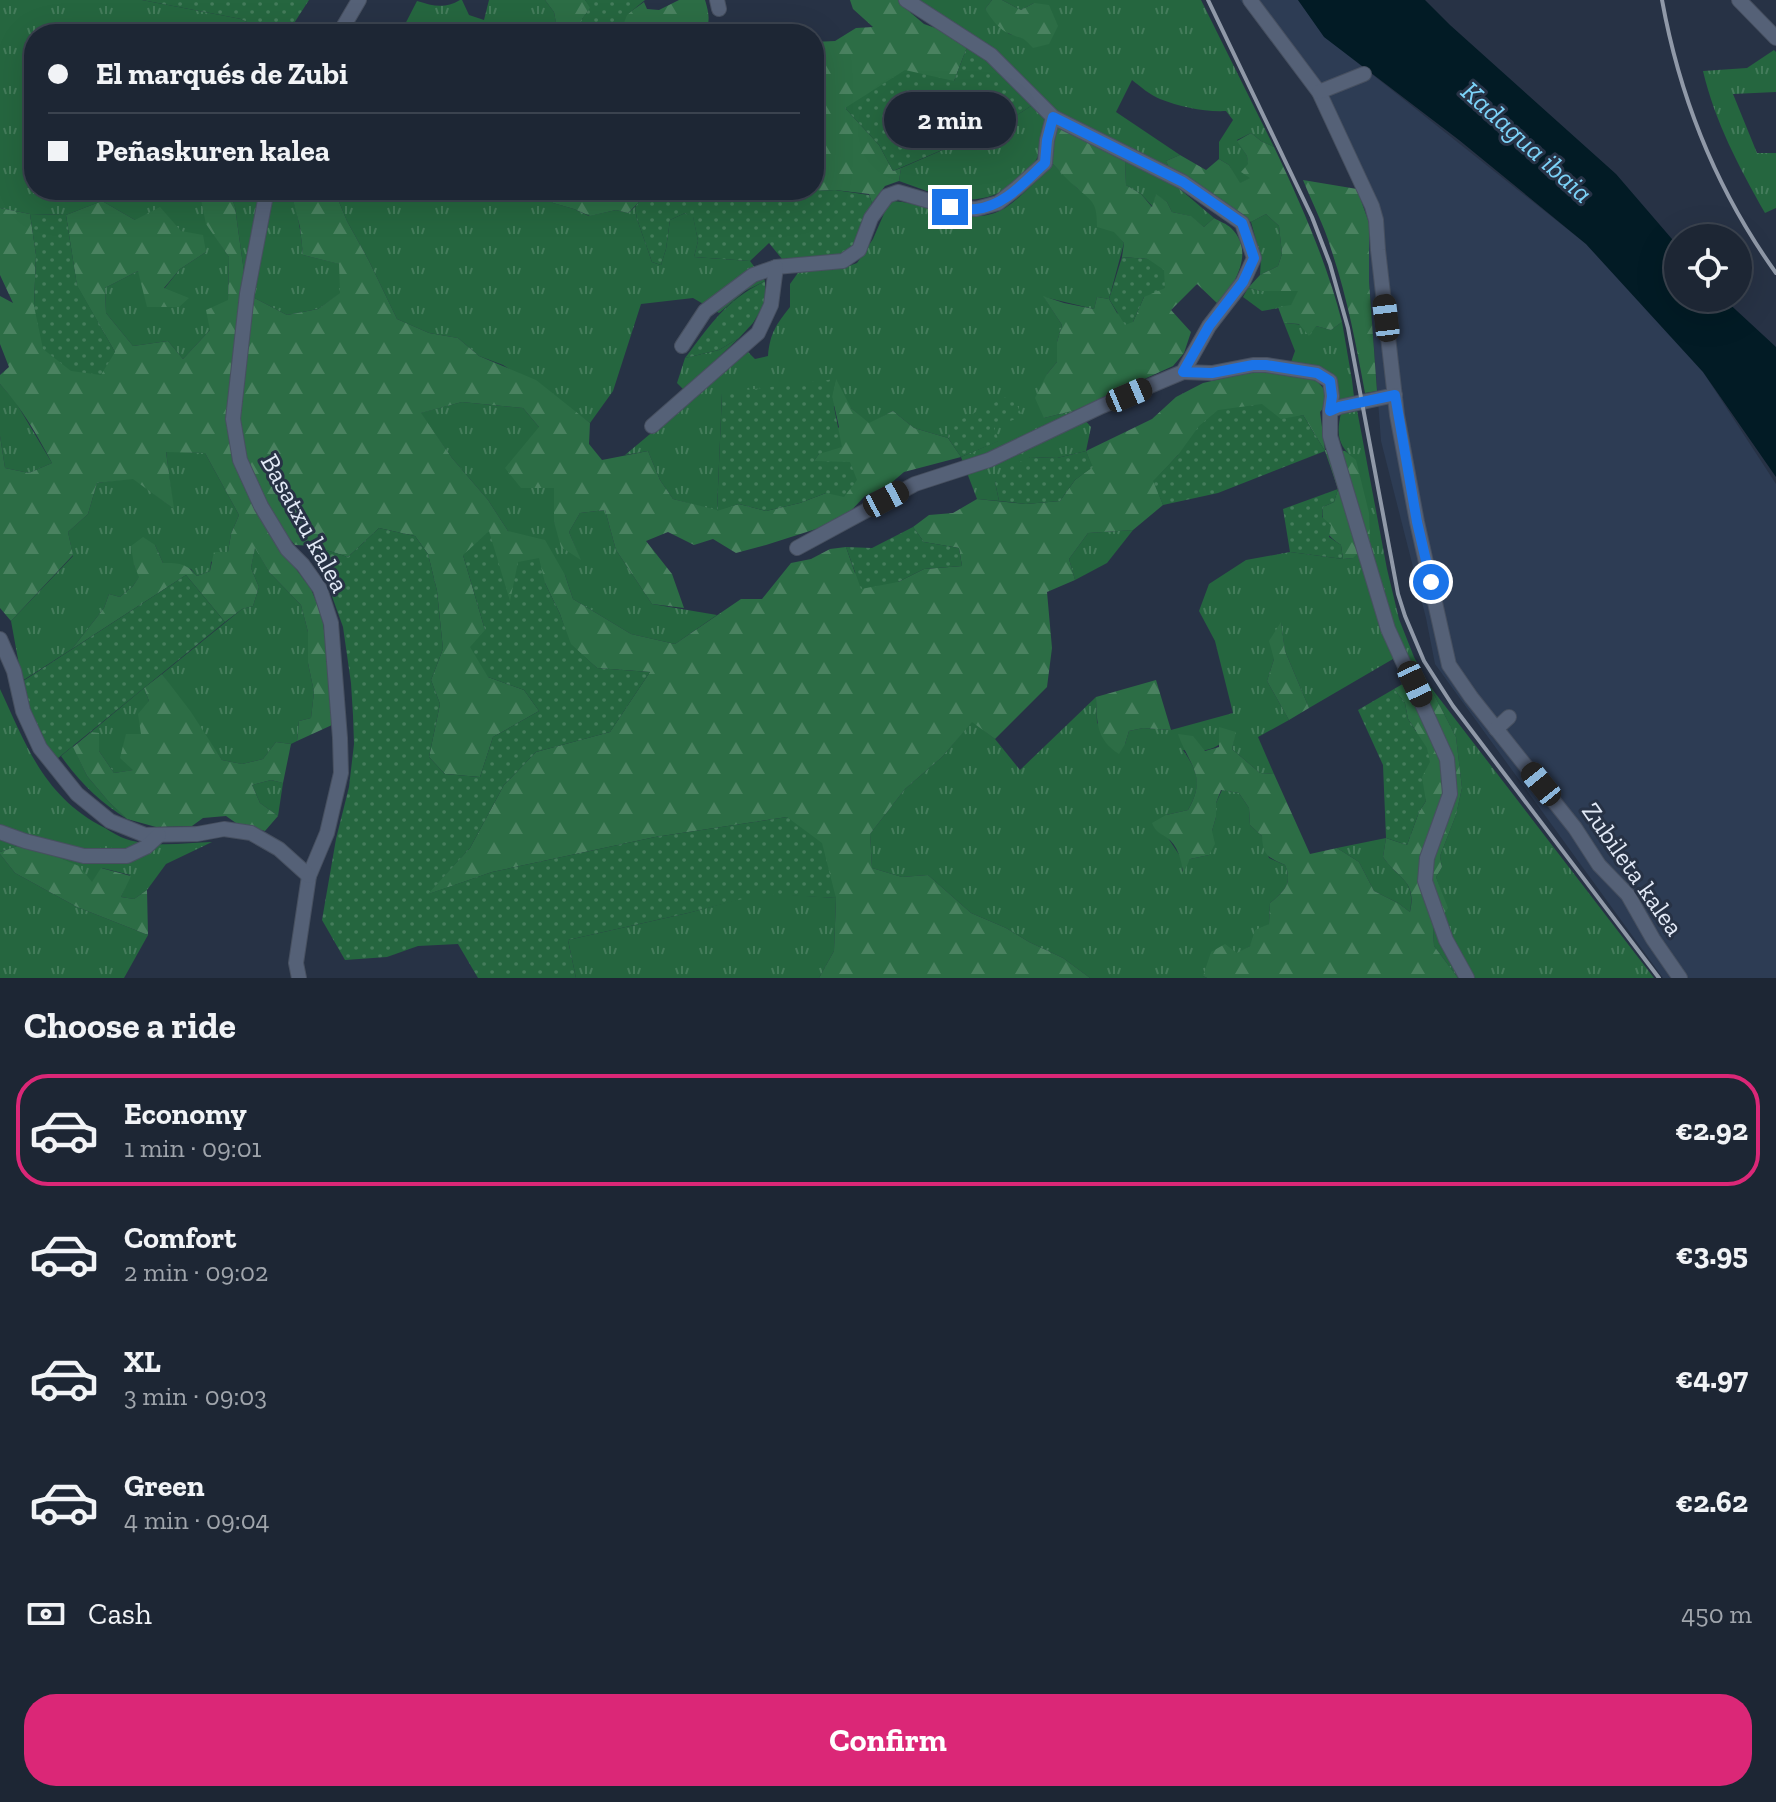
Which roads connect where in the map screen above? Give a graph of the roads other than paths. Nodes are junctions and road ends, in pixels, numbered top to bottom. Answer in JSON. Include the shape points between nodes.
{"nodes":[{"id":1,"x":359,"y":0,"type":"edge"},
{"id":2,"x":906,"y":0,"type":"edge"},
{"id":3,"x":1250,"y":0,"type":"edge"},
{"id":4,"x":1739,"y":0,"type":"edge"},
{"id":5,"x":345,"y":24,"type":"edge"},
{"id":6,"x":1776,"y":38,"type":"edge"},
{"id":7,"x":1364,"y":74,"type":"dead end"},
{"id":8,"x":1319,"y":92,"type":"junction"},
{"id":9,"x":1053,"y":117,"type":"junction"},
{"id":10,"x":265,"y":200,"type":"edge"},
{"id":11,"x":776,"y":267,"type":"junction"},
{"id":12,"x":682,"y":346,"type":"dead end"},
{"id":13,"x":1183,"y":372,"type":"junction"},
{"id":14,"x":1395,"y":395,"type":"junction"},
{"id":15,"x":1330,"y":411,"type":"junction"},
{"id":16,"x":652,"y":426,"type":"dead end"},
{"id":17,"x":797,"y":548,"type":"dead end"},
{"id":18,"x":0,"y":639,"type":"edge"},
{"id":19,"x":1509,"y":717,"type":"dead end"},
{"id":20,"x":1496,"y":729,"type":"junction"},
{"id":21,"x":0,"y":832,"type":"edge"},
{"id":22,"x":159,"y":835,"type":"junction"},
{"id":23,"x":309,"y":876,"type":"junction"},
{"id":24,"x":299,"y":978,"type":"edge"},
{"id":25,"x":1467,"y":978,"type":"edge"},
{"id":26,"x":1680,"y":978,"type":"edge"}],
"edges":[{"from":1,"to":5,"type":"street"},
{"from":2,"to":9,"type":"street","via":[[991,55]]},
{"from":3,"to":8,"type":"street","name":"Zubileta kalea"},
{"from":4,"to":6,"type":"street"},
{"from":7,"to":8,"type":"street"},
{"from":8,"to":14,"type":"street","name":"Zubileta kalea","via":[[1376,220]]},
{"from":9,"to":11,"type":"street","via":[[1045,163],[998,203],[976,209],[950,207],[898,192],[887,196],[871,218],[859,250],[843,261]]},
{"from":9,"to":13,"type":"street","via":[[1183,182],[1242,223],[1254,258]]},
{"from":10,"to":23,"type":"street","name":"Basatxu kalea","via":[[247,294],[233,419],[240,460],[261,506],[320,589],[331,623],[341,773],[327,833]]},
{"from":11,"to":12,"type":"street","via":[[753,275],[705,311]]},
{"from":11,"to":16,"type":"street","via":[[771,305],[758,333]]},
{"from":13,"to":15,"type":"street","via":[[1266,365],[1317,373],[1330,381]]},
{"from":13,"to":17,"type":"street","via":[[989,460],[915,484]]},
{"from":14,"to":15,"type":"street"},
{"from":14,"to":20,"type":"street","name":"Zubileta kalea","via":[[1449,665]]},
{"from":15,"to":25,"type":"street","via":[[1330,436],[1388,629],[1447,759],[1450,794],[1427,858],[1425,881],[1446,940]]},
{"from":18,"to":22,"type":"street","via":[[40,748],[77,794],[110,821]]},
{"from":19,"to":20,"type":"street"},
{"from":20,"to":26,"type":"street","name":"Zubileta kalea","via":[[1599,865],[1628,895]]},
{"from":21,"to":22,"type":"street","via":[[84,856],[127,856]]},
{"from":22,"to":23,"type":"street","via":[[224,829],[251,833]]},
{"from":23,"to":24,"type":"street","name":"Basatxu kalea","via":[[296,963]]}]}
